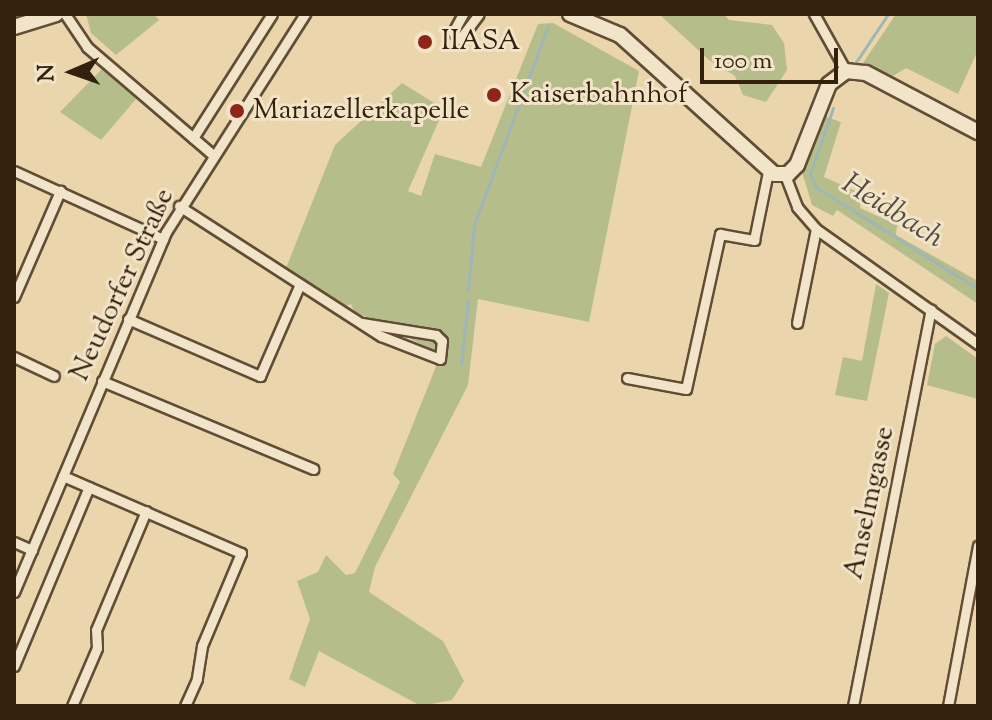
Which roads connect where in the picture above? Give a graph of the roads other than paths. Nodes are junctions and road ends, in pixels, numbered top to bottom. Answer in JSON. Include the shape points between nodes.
{"nodes":[{"id":1,"x":56,"y":14,"type":"edge"},
{"id":2,"x":65,"y":14,"type":"edge"},
{"id":3,"x":272,"y":14,"type":"edge"},
{"id":4,"x":305,"y":14,"type":"edge"},
{"id":5,"x":463,"y":14,"type":"edge"},
{"id":6,"x":479,"y":14,"type":"edge"},
{"id":7,"x":570,"y":14,"type":"edge"},
{"id":8,"x":814,"y":14,"type":"edge"},
{"id":9,"x":14,"y":27,"type":"edge"},
{"id":10,"x":846,"y":71,"type":"junction"},
{"id":11,"x":978,"y":132,"type":"edge"},
{"id":12,"x":193,"y":138,"type":"junction"},
{"id":13,"x":213,"y":155,"type":"junction"},
{"id":14,"x":14,"y":171,"type":"edge"},
{"id":15,"x":768,"y":172,"type":"junction"},
{"id":16,"x":785,"y":175,"type":"junction"},
{"id":17,"x":60,"y":191,"type":"junction"},
{"id":18,"x":179,"y":206,"type":"junction"},
{"id":19,"x":816,"y":229,"type":"junction"},
{"id":20,"x":163,"y":239,"type":"junction"},
{"id":21,"x":300,"y":284,"type":"junction"},
{"id":22,"x":14,"y":297,"type":"edge"},
{"id":23,"x":931,"y":310,"type":"junction"},
{"id":24,"x":128,"y":319,"type":"junction"},
{"id":25,"x":362,"y":323,"type":"junction"},
{"id":26,"x":797,"y":323,"type":"dead end"},
{"id":27,"x":978,"y":344,"type":"edge"},
{"id":28,"x":14,"y":357,"type":"edge"},
{"id":29,"x":54,"y":376,"type":"dead end"},
{"id":30,"x":627,"y":378,"type":"dead end"},
{"id":31,"x":102,"y":381,"type":"junction"},
{"id":32,"x":313,"y":469,"type":"dead end"},
{"id":33,"x":63,"y":476,"type":"junction"},
{"id":34,"x":89,"y":487,"type":"junction"},
{"id":35,"x":146,"y":511,"type":"junction"},
{"id":36,"x":14,"y":542,"type":"edge"},
{"id":37,"x":978,"y":546,"type":"edge"},
{"id":38,"x":32,"y":550,"type":"junction"},
{"id":39,"x":14,"y":592,"type":"edge"},
{"id":40,"x":14,"y":666,"type":"edge"},
{"id":41,"x":72,"y":706,"type":"edge"},
{"id":42,"x":185,"y":706,"type":"edge"},
{"id":43,"x":853,"y":706,"type":"edge"},
{"id":44,"x":948,"y":706,"type":"edge"}],
"edges":[{"from":1,"to":9,"type":"main road"},
{"from":2,"to":12,"type":"street","via":[[87,47]]},
{"from":3,"to":12,"type":"street"},
{"from":4,"to":13,"type":"street","name":"Neudorfer Straße"},
{"from":5,"to":6,"type":"street","via":[[453,32],[457,37],[463,37]]},
{"from":7,"to":15,"type":"main road","via":[[620,35]]},
{"from":8,"to":10,"type":"street"},
{"from":10,"to":11,"type":"main road","via":[[866,73]]},
{"from":10,"to":16,"type":"main road","via":[[829,84],[797,165]]},
{"from":12,"to":13,"type":"street"},
{"from":13,"to":18,"type":"street","name":"Neudorfer Straße"},
{"from":14,"to":17,"type":"street"},
{"from":15,"to":16,"type":"main road"},
{"from":15,"to":30,"type":"street","via":[[754,240],[720,234],[686,389]]},
{"from":16,"to":19,"type":"street","via":[[797,207]]},
{"from":17,"to":20,"type":"street"},
{"from":17,"to":22,"type":"street"},
{"from":18,"to":20,"type":"street","name":"Neudorfer Straße"},
{"from":18,"to":21,"type":"street"},
{"from":19,"to":23,"type":"street"},
{"from":19,"to":26,"type":"street"},
{"from":20,"to":24,"type":"street","name":"Neudorfer Straße"},
{"from":21,"to":24,"type":"street","via":[[260,376]]},
{"from":21,"to":25,"type":"street"},
{"from":23,"to":27,"type":"street"},
{"from":23,"to":43,"type":"street","name":"Anselmgasse"},
{"from":24,"to":31,"type":"street","name":"Neudorfer Straße"},
{"from":25,"to":25,"type":"street","via":[[436,335],[442,341],[440,359],[420,355]]},
{"from":28,"to":29,"type":"street"},
{"from":31,"to":32,"type":"street"},
{"from":31,"to":33,"type":"street","name":"Neudorfer Straße"},
{"from":33,"to":34,"type":"street"},
{"from":33,"to":38,"type":"street","name":"Neudorfer Straße"},
{"from":34,"to":35,"type":"street"},
{"from":34,"to":40,"type":"street"},
{"from":35,"to":41,"type":"street","via":[[96,630],[97,648]]},
{"from":35,"to":42,"type":"street","via":[[241,553],[202,646],[197,679]]},
{"from":36,"to":38,"type":"street"},
{"from":37,"to":44,"type":"street"},
{"from":38,"to":39,"type":"street","name":"Neudorfer Straße"}]}
